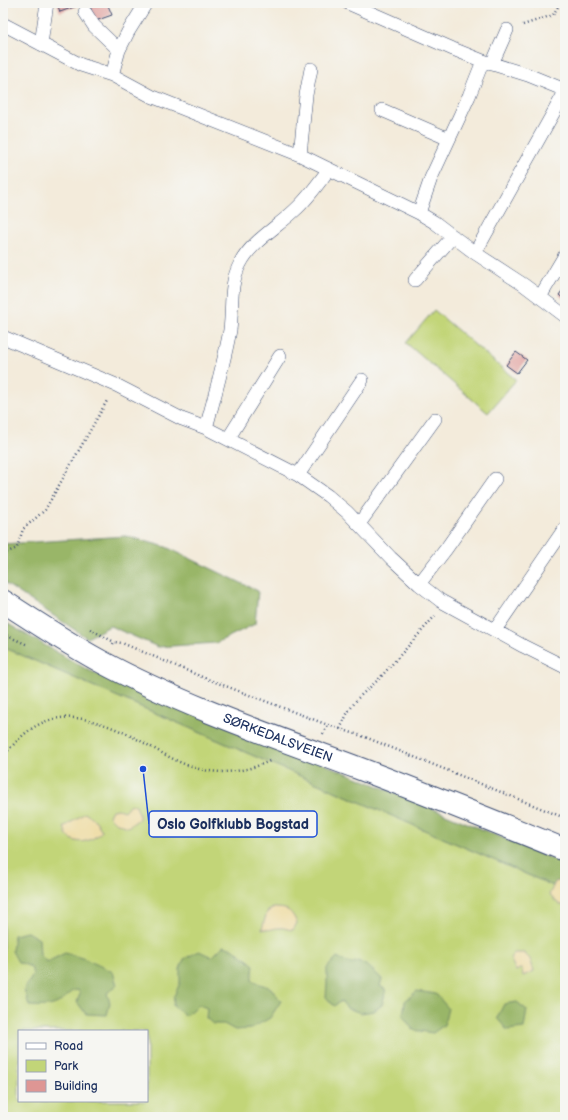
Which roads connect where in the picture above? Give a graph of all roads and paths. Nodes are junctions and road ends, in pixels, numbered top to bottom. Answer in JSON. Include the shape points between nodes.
{"nodes":[{"id":1,"x":46,"y":3,"type":"edge"},
{"id":2,"x":146,"y":3,"type":"edge"},
{"id":3,"x":348,"y":3,"type":"edge"},
{"id":4,"x":560,"y":3,"type":"edge"},
{"id":5,"x":84,"y":12,"type":"dead end"},
{"id":6,"x":3,"y":24,"type":"edge"},
{"id":7,"x":507,"y":30,"type":"joint"},
{"id":8,"x":41,"y":44,"type":"junction"},
{"id":9,"x":119,"y":50,"type":"junction"},
{"id":10,"x":488,"y":63,"type":"junction"},
{"id":11,"x":311,"y":69,"type":"dead end"},
{"id":12,"x":112,"y":75,"type":"junction"},
{"id":13,"x":565,"y":91,"type":"edge"},
{"id":14,"x":382,"y":110,"type":"dead end"},
{"id":15,"x":449,"y":139,"type":"junction"},
{"id":16,"x":300,"y":155,"type":"junction"},
{"id":17,"x":329,"y":169,"type":"junction"},
{"id":18,"x":419,"y":213,"type":"junction"},
{"id":19,"x":453,"y":236,"type":"junction"},
{"id":20,"x":475,"y":253,"type":"junction"},
{"id":21,"x":565,"y":255,"type":"edge"},
{"id":22,"x":415,"y":280,"type":"dead end"},
{"id":23,"x":540,"y":297,"type":"junction"},
{"id":24,"x":565,"y":316,"type":"edge"},
{"id":25,"x":3,"y":336,"type":"edge"},
{"id":26,"x":280,"y":356,"type":"dead end"},
{"id":27,"x":362,"y":380,"type":"dead end"},
{"id":28,"x":116,"y":385,"type":"junction"},
{"id":29,"x":435,"y":420,"type":"dead end"},
{"id":30,"x":206,"y":428,"type":"junction"},
{"id":31,"x":228,"y":439,"type":"junction"},
{"id":32,"x":298,"y":475,"type":"junction"},
{"id":33,"x":495,"y":478,"type":"dead end"},
{"id":34,"x":359,"y":524,"type":"junction"},
{"id":35,"x":565,"y":528,"type":"edge"},
{"id":36,"x":3,"y":554,"type":"edge"},
{"id":37,"x":419,"y":584,"type":"junction"},
{"id":38,"x":3,"y":601,"type":"edge"},
{"id":39,"x":446,"y":604,"type":"junction"},
{"id":40,"x":495,"y":630,"type":"junction"},
{"id":41,"x":110,"y":648,"type":"dead end"},
{"id":42,"x":565,"y":667,"type":"edge"},
{"id":43,"x":340,"y":729,"type":"junction"},
{"id":44,"x":300,"y":747,"type":"junction"},
{"id":45,"x":3,"y":757,"type":"edge"},
{"id":46,"x":565,"y":818,"type":"edge"},
{"id":47,"x":565,"y":850,"type":"edge"}],
"edges":[{"from":1,"to":8,"type":"lane"},
{"from":2,"to":9,"type":"lane"},
{"from":3,"to":10,"type":"lane"},
{"from":4,"to":7,"type":"path","via":[[553,15]]},
{"from":5,"to":9,"type":"lane","via":[[94,26]]},
{"from":6,"to":8,"type":"lane"},
{"from":7,"to":10,"type":"lane"},
{"from":8,"to":12,"type":"lane","via":[[81,65]]},
{"from":9,"to":12,"type":"lane"},
{"from":10,"to":13,"type":"lane"},
{"from":10,"to":15,"type":"lane"},
{"from":11,"to":16,"type":"lane"},
{"from":12,"to":16,"type":"lane","via":[[151,96]]},
{"from":13,"to":20,"type":"lane"},
{"from":14,"to":15,"type":"lane"},
{"from":15,"to":18,"type":"lane","via":[[431,178]]},
{"from":16,"to":17,"type":"lane"},
{"from":17,"to":18,"type":"lane"},
{"from":17,"to":30,"type":"lane","via":[[295,210],[256,244],[239,265],[220,380]]},
{"from":18,"to":19,"type":"lane"},
{"from":19,"to":20,"type":"lane"},
{"from":19,"to":22,"type":"lane"},
{"from":20,"to":23,"type":"lane"},
{"from":21,"to":23,"type":"lane"},
{"from":23,"to":24,"type":"lane"},
{"from":25,"to":28,"type":"lane"},
{"from":26,"to":31,"type":"lane"},
{"from":27,"to":32,"type":"lane"},
{"from":28,"to":30,"type":"lane","via":[[182,419]]},
{"from":28,"to":36,"type":"path","via":[[46,510],[22,530],[17,548]]},
{"from":29,"to":34,"type":"lane"},
{"from":30,"to":31,"type":"lane"},
{"from":31,"to":32,"type":"lane"},
{"from":32,"to":34,"type":"lane","via":[[328,496]]},
{"from":33,"to":37,"type":"lane"},
{"from":34,"to":37,"type":"lane"},
{"from":35,"to":40,"type":"lane"},
{"from":37,"to":39,"type":"lane"},
{"from":38,"to":44,"type":"street","name":"SØRKEDALSVEIEN","via":[[107,665],[163,692]]},
{"from":39,"to":40,"type":"lane"},
{"from":39,"to":43,"type":"path","via":[[378,680],[358,698]]},
{"from":40,"to":42,"type":"lane"},
{"from":41,"to":43,"type":"path","via":[[114,642],[122,642],[202,677]]},
{"from":43,"to":46,"type":"path"},
{"from":44,"to":45,"type":"path","via":[[255,768],[234,772],[208,770],[193,767],[109,727],[83,719],[58,718],[26,733]]},
{"from":44,"to":47,"type":"street","name":"SØRKEDALSVEIEN"}]}
